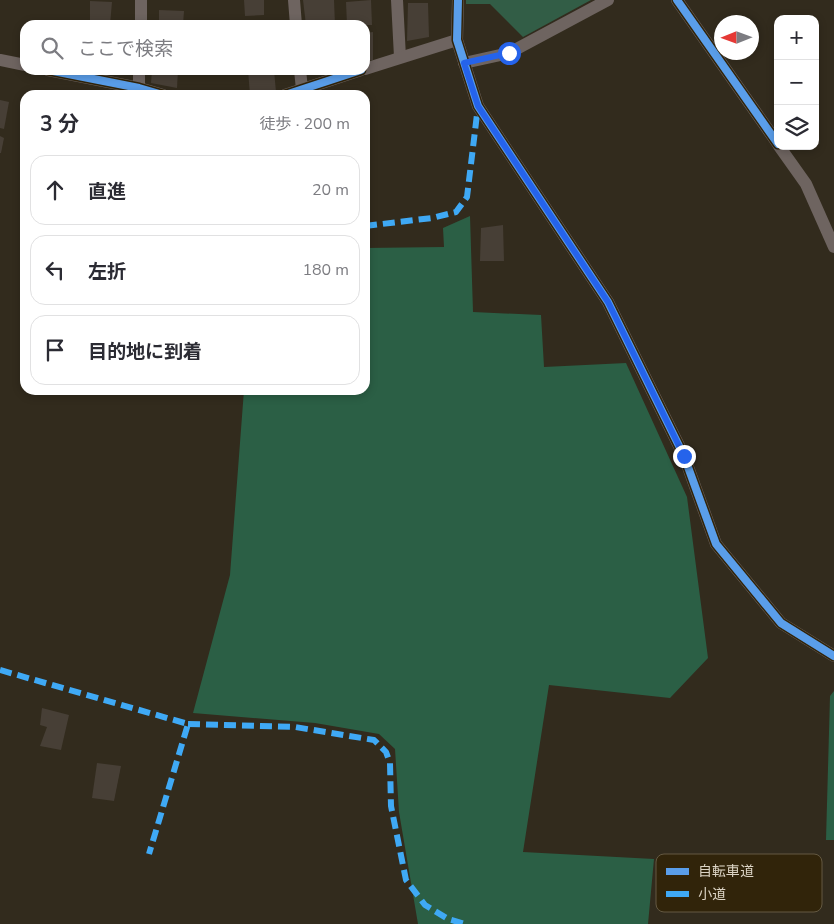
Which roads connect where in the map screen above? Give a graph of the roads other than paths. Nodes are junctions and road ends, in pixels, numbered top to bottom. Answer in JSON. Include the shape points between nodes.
{"nodes":[{"id":1,"x":141,"y":0,"type":"edge"},
{"id":2,"x":294,"y":0,"type":"edge"},
{"id":3,"x":397,"y":0,"type":"edge"},
{"id":4,"x":458,"y":0,"type":"edge"},
{"id":5,"x":608,"y":0,"type":"edge"},
{"id":6,"x":677,"y":0,"type":"edge"},
{"id":7,"x":141,"y":20,"type":"edge"},
{"id":8,"x":296,"y":20,"type":"edge"},
{"id":9,"x":457,"y":40,"type":"junction"},
{"id":10,"x":400,"y":57,"type":"junction"},
{"id":11,"x":0,"y":60,"type":"edge"},
{"id":12,"x":464,"y":63,"type":"junction"},
{"id":13,"x":20,"y":64,"type":"edge"},
{"id":14,"x":370,"y":67,"type":"edge"},
{"id":15,"x":73,"y":75,"type":"edge"},
{"id":16,"x":139,"y":75,"type":"edge"},
{"id":17,"x":300,"y":75,"type":"edge"},
{"id":18,"x":346,"y":75,"type":"edge"},
{"id":19,"x":139,"y":88,"type":"junction"},
{"id":20,"x":146,"y":90,"type":"edge"},
{"id":21,"x":302,"y":90,"type":"joint"},
{"id":22,"x":774,"y":139,"type":"edge"},
{"id":23,"x":782,"y":150,"type":"edge"},
{"id":24,"x":834,"y":247,"type":"edge"},
{"id":25,"x":834,"y":656,"type":"edge"}],
"edges":[{"from":1,"to":7,"type":"street"},
{"from":2,"to":8,"type":"street"},
{"from":3,"to":10,"type":"street"},
{"from":4,"to":9,"type":"street"},
{"from":5,"to":12,"type":"street","via":[[509,53]]},
{"from":6,"to":22,"type":"street"},
{"from":9,"to":10,"type":"street"},
{"from":9,"to":12,"type":"street"},
{"from":10,"to":14,"type":"street"},
{"from":11,"to":13,"type":"street"},
{"from":12,"to":25,"type":"street","via":[[478,106],[608,302],[684,456],[716,544],[781,624]]},
{"from":15,"to":19,"type":"street"},
{"from":16,"to":19,"type":"street"},
{"from":17,"to":21,"type":"street"},
{"from":18,"to":21,"type":"street"},
{"from":19,"to":20,"type":"street"},
{"from":23,"to":24,"type":"street","via":[[806,184]]}]}
